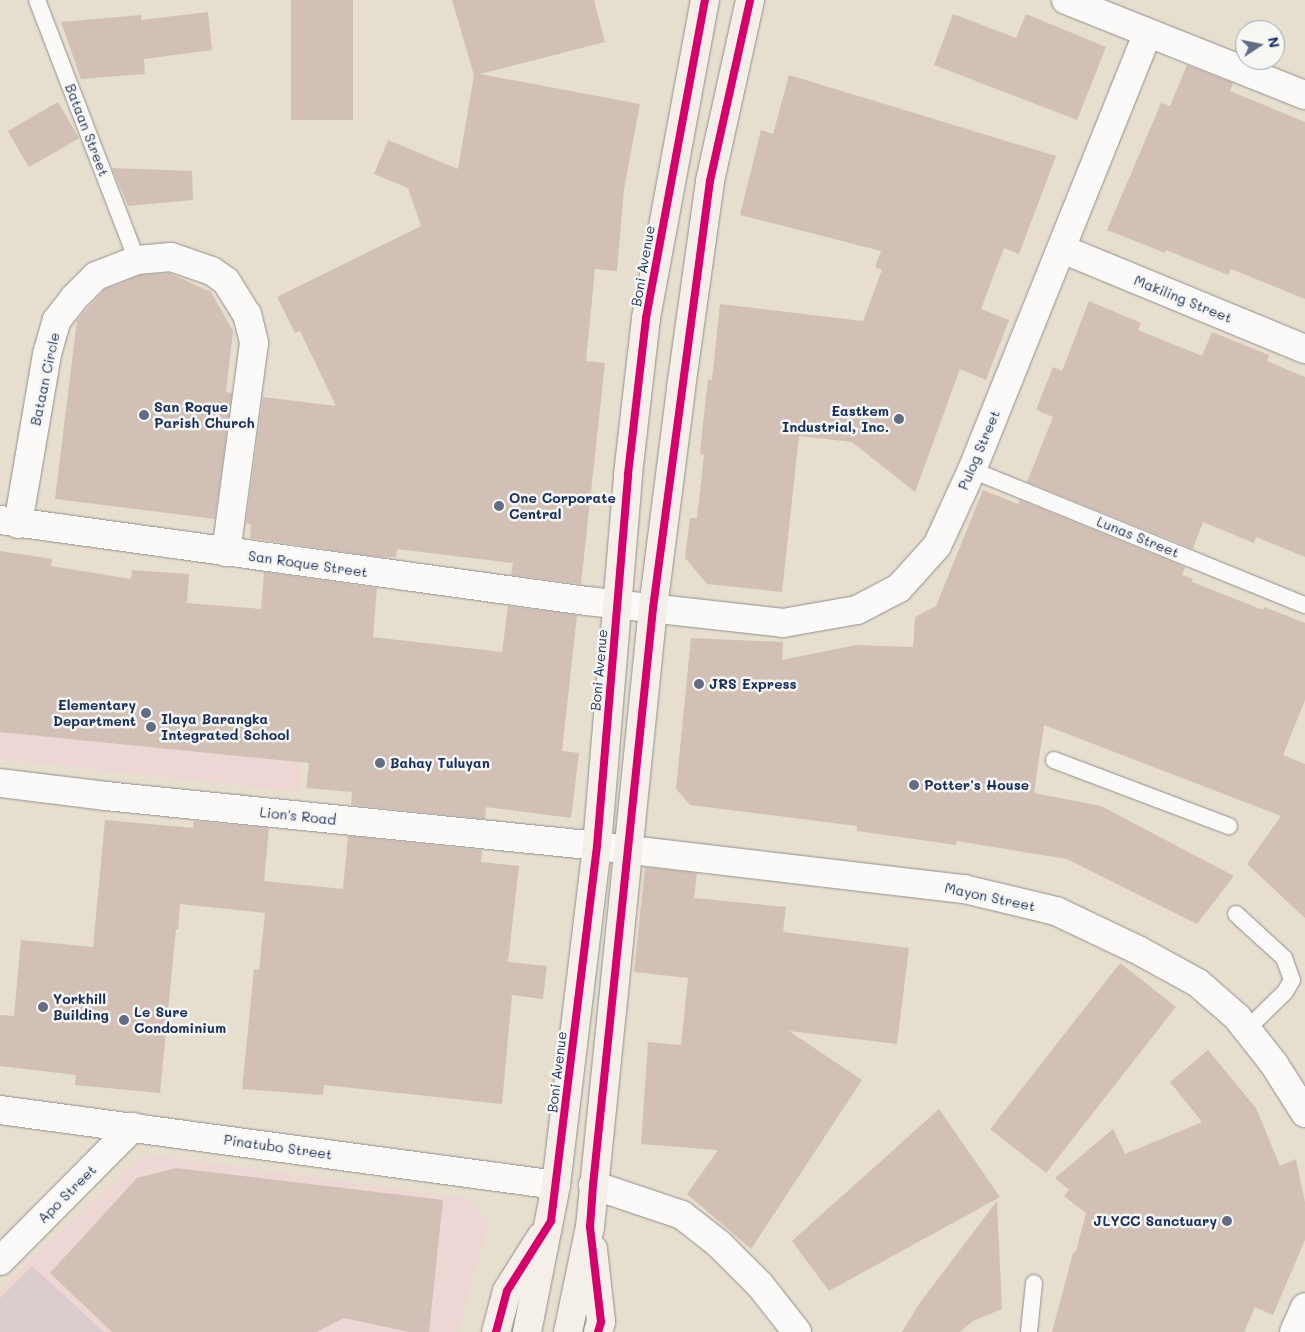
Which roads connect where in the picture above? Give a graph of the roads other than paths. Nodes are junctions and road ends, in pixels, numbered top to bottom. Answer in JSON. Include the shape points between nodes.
{"nodes":[{"id":1,"x":37,"y":0,"type":"edge"},
{"id":2,"x":706,"y":0,"type":"edge"},
{"id":3,"x":750,"y":0,"type":"edge"},
{"id":4,"x":1066,"y":0,"type":"edge"},
{"id":5,"x":1148,"y":32,"type":"junction"},
{"id":6,"x":1305,"y":95,"type":"edge"},
{"id":7,"x":1062,"y":249,"type":"junction"},
{"id":8,"x":137,"y":260,"type":"junction"},
{"id":9,"x":1305,"y":349,"type":"edge"},
{"id":10,"x":972,"y":470,"type":"junction"},
{"id":11,"x":9,"y":522,"type":"edge"},
{"id":12,"x":226,"y":552,"type":"junction"},
{"id":13,"x":617,"y":605,"type":"junction"},
{"id":14,"x":1305,"y":605,"type":"edge"},
{"id":15,"x":653,"y":608,"type":"junction"},
{"id":16,"x":1054,"y":760,"type":"dead end"},
{"id":17,"x":0,"y":783,"type":"edge"},
{"id":18,"x":1229,"y":826,"type":"dead end"},
{"id":19,"x":597,"y":846,"type":"junction"},
{"id":20,"x":628,"y":849,"type":"junction"},
{"id":21,"x":1236,"y":914,"type":"dead end"},
{"id":22,"x":1246,"y":1030,"type":"junction"},
{"id":23,"x":0,"y":1110,"type":"edge"},
{"id":24,"x":1305,"y":1113,"type":"edge"},
{"id":25,"x":134,"y":1128,"type":"junction"},
{"id":26,"x":556,"y":1185,"type":"junction"},
{"id":27,"x":593,"y":1185,"type":"junction"},
{"id":28,"x":550,"y":1221,"type":"junction"},
{"id":29,"x":590,"y":1227,"type":"junction"},
{"id":30,"x":0,"y":1261,"type":"edge"},
{"id":31,"x":1034,"y":1284,"type":"dead end"},
{"id":32,"x":1305,"y":1307,"type":"edge"},
{"id":33,"x":496,"y":1332,"type":"edge"},
{"id":34,"x":527,"y":1332,"type":"edge"},
{"id":35,"x":568,"y":1332,"type":"edge"},
{"id":36,"x":598,"y":1332,"type":"edge"},
{"id":37,"x":797,"y":1332,"type":"edge"},
{"id":38,"x":1029,"y":1332,"type":"edge"},
{"id":39,"x":1294,"y":1332,"type":"edge"}],
"edges":[{"from":1,"to":8,"type":"lane","name":"Bataan Street"},
{"from":2,"to":13,"type":"main road","name":"Boni Avenue","via":[[646,318]]},
{"from":3,"to":15,"type":"main road","via":[[710,181]]},
{"from":4,"to":5,"type":"street"},
{"from":5,"to":6,"type":"street"},
{"from":5,"to":7,"type":"street","name":"Pulog Street"},
{"from":7,"to":9,"type":"street","name":"Makiling Street"},
{"from":7,"to":10,"type":"street","name":"Pulog Street"},
{"from":8,"to":11,"type":"street","name":"Bataan Circle","via":[[96,276],[57,320]]},
{"from":8,"to":12,"type":"street","name":"Bataan Circle","via":[[171,257],[212,271],[226,282],[247,314],[254,343]]},
{"from":10,"to":14,"type":"lane","name":"Lunas Street"},
{"from":10,"to":15,"type":"street","name":"Pulog Street","via":[[937,546],[899,588],[857,610],[784,623]]},
{"from":11,"to":12,"type":"street","name":"San Roque Street"},
{"from":12,"to":13,"type":"street","name":"San Roque Street"},
{"from":13,"to":15,"type":"street","name":"Pulog Street"},
{"from":13,"to":19,"type":"main road","name":"Boni Avenue"},
{"from":15,"to":20,"type":"main road"},
{"from":16,"to":18,"type":"lane"},
{"from":17,"to":19,"type":"street","name":"Lion's Road"},
{"from":19,"to":20,"type":"street","name":"Mayon Street"},
{"from":19,"to":26,"type":"main road","name":"Boni Avenue"},
{"from":20,"to":22,"type":"street","name":"Mayon Street","via":[[964,889],[1056,911],[1198,983]]},
{"from":20,"to":27,"type":"main road"},
{"from":21,"to":22,"type":"lane","via":[[1284,958],[1292,980],[1285,992]]},
{"from":22,"to":24,"type":"street","name":"Mayon Street","via":[[1274,1064]]},
{"from":23,"to":25,"type":"street","name":"Pinatubo Street"},
{"from":25,"to":26,"type":"street","name":"Pinatubo Street"},
{"from":25,"to":30,"type":"street","name":"Apo Street"},
{"from":26,"to":28,"type":"main road","name":"Boni Avenue"},
{"from":27,"to":29,"type":"main road"},
{"from":27,"to":37,"type":"street","via":[[682,1215],[720,1244],[747,1271]]},
{"from":28,"to":33,"type":"main road","name":"Boni Avenue","via":[[507,1291]]},
{"from":28,"to":34,"type":"main road","name":"Boni Avenue"},
{"from":29,"to":35,"type":"main road"},
{"from":29,"to":36,"type":"main road","via":[[601,1322]]},
{"from":31,"to":38,"type":"lane"},
{"from":32,"to":39,"type":"street"}]}
